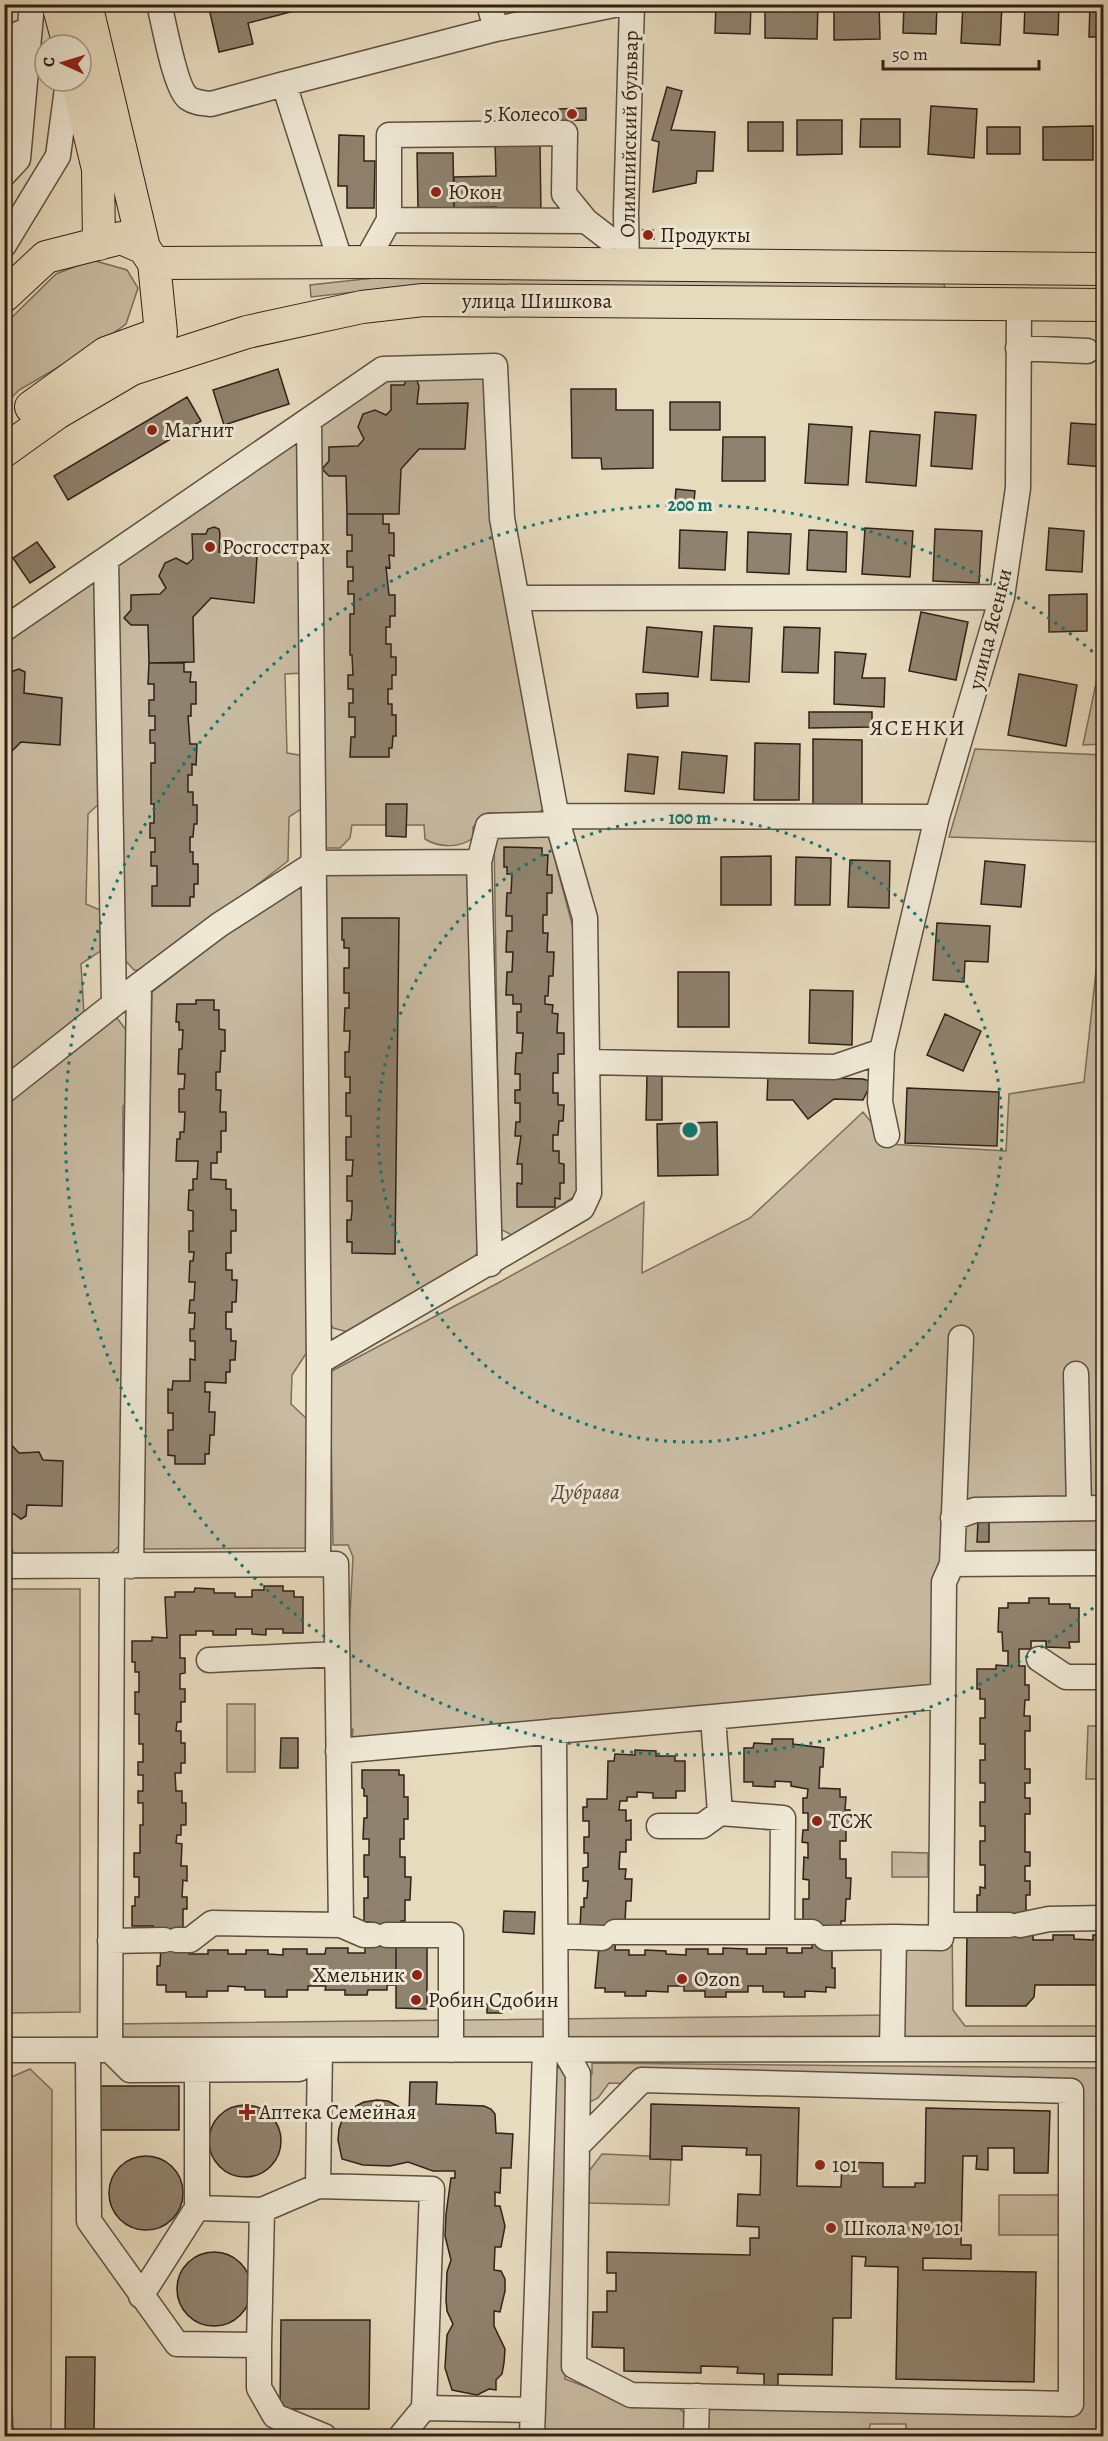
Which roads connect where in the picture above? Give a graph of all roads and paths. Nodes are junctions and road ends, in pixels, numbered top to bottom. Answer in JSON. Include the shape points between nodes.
{"nodes":[{"id":1,"x":31,"y":4,"type":"edge"},
{"id":2,"x":58,"y":4,"type":"edge"},
{"id":3,"x":86,"y":4,"type":"edge"},
{"id":4,"x":159,"y":4,"type":"edge"},
{"id":5,"x":489,"y":4,"type":"edge"},
{"id":6,"x":619,"y":4,"type":"edge"},
{"id":7,"x":632,"y":4,"type":"edge"},
{"id":8,"x":496,"y":29,"type":"junction"},
{"id":9,"x":66,"y":33,"type":"edge"},
{"id":10,"x":4,"y":79,"type":"edge"},
{"id":11,"x":284,"y":84,"type":"junction"},
{"id":12,"x":66,"y":93,"type":"edge"},
{"id":13,"x":80,"y":93,"type":"edge"},
{"id":14,"x":4,"y":174,"type":"edge"},
{"id":15,"x":626,"y":214,"type":"junction"},
{"id":16,"x":389,"y":220,"type":"junction"},
{"id":17,"x":595,"y":228,"type":"junction"},
{"id":18,"x":99,"y":244,"type":"junction"},
{"id":19,"x":4,"y":245,"type":"edge"},
{"id":20,"x":149,"y":256,"type":"junction"},
{"id":21,"x":353,"y":263,"type":"junction"},
{"id":22,"x":589,"y":264,"type":"junction"},
{"id":23,"x":627,"y":264,"type":"junction"},
{"id":24,"x":963,"y":269,"type":"junction"},
{"id":25,"x":1104,"y":269,"type":"edge"},
{"id":26,"x":4,"y":296,"type":"edge"},
{"id":27,"x":962,"y":302,"type":"junction"},
{"id":28,"x":1019,"y":304,"type":"junction"},
{"id":29,"x":1104,"y":305,"type":"edge"},
{"id":30,"x":362,"y":307,"type":"junction"},
{"id":31,"x":161,"y":333,"type":"junction"},
{"id":32,"x":1018,"y":348,"type":"junction"},
{"id":33,"x":1086,"y":351,"type":"dead end"},
{"id":34,"x":309,"y":420,"type":"junction"},
{"id":35,"x":4,"y":428,"type":"edge"},
{"id":36,"x":4,"y":451,"type":"edge"},
{"id":37,"x":106,"y":559,"type":"junction"},
{"id":38,"x":1002,"y":597,"type":"junction"},
{"id":39,"x":517,"y":598,"type":"junction"},
{"id":40,"x":4,"y":629,"type":"edge"},
{"id":41,"x":937,"y":817,"type":"junction"},
{"id":42,"x":557,"y":820,"type":"junction"},
{"id":43,"x":480,"y":862,"type":"junction"},
{"id":44,"x":315,"y":863,"type":"junction"},
{"id":45,"x":139,"y":984,"type":"junction"},
{"id":46,"x":114,"y":1004,"type":"junction"},
{"id":47,"x":882,"y":1050,"type":"junction"},
{"id":48,"x":587,"y":1062,"type":"junction"},
{"id":49,"x":4,"y":1091,"type":"edge"},
{"id":50,"x":887,"y":1135,"type":"dead end"},
{"id":51,"x":490,"y":1264,"type":"junction"},
{"id":52,"x":961,"y":1338,"type":"dead end"},
{"id":53,"x":319,"y":1362,"type":"junction"},
{"id":54,"x":1076,"y":1374,"type":"dead end"},
{"id":55,"x":1079,"y":1508,"type":"junction"},
{"id":56,"x":1104,"y":1508,"type":"edge"},
{"id":57,"x":953,"y":1518,"type":"junction"},
{"id":58,"x":1104,"y":1563,"type":"edge"},
{"id":59,"x":318,"y":1564,"type":"junction"},
{"id":60,"x":952,"y":1564,"type":"junction"},
{"id":61,"x":4,"y":1566,"type":"edge"},
{"id":62,"x":122,"y":1566,"type":"junction"},
{"id":63,"x":337,"y":1654,"type":"junction"},
{"id":64,"x":1039,"y":1659,"type":"dead end"},
{"id":65,"x":209,"y":1660,"type":"dead end"},
{"id":66,"x":1104,"y":1677,"type":"edge"},
{"id":67,"x":943,"y":1696,"type":"junction"},
{"id":68,"x":713,"y":1717,"type":"junction"},
{"id":69,"x":554,"y":1731,"type":"junction"},
{"id":70,"x":338,"y":1751,"type":"junction"},
{"id":71,"x":720,"y":1813,"type":"junction"},
{"id":72,"x":659,"y":1826,"type":"dead end"},
{"id":73,"x":1104,"y":1918,"type":"edge"},
{"id":74,"x":341,"y":1925,"type":"junction"},
{"id":75,"x":941,"y":1925,"type":"junction"},
{"id":76,"x":782,"y":1932,"type":"junction"},
{"id":77,"x":556,"y":1936,"type":"junction"},
{"id":78,"x":894,"y":1937,"type":"junction"},
{"id":79,"x":110,"y":1941,"type":"junction"},
{"id":80,"x":892,"y":2049,"type":"junction"},
{"id":81,"x":1104,"y":2049,"type":"edge"},
{"id":82,"x":4,"y":2050,"type":"edge"},
{"id":83,"x":99,"y":2050,"type":"junction"},
{"id":84,"x":320,"y":2050,"type":"junction"},
{"id":85,"x":452,"y":2050,"type":"junction"},
{"id":86,"x":555,"y":2050,"type":"junction"},
{"id":87,"x":197,"y":2070,"type":"junction"},
{"id":88,"x":577,"y":2146,"type":"junction"},
{"id":89,"x":318,"y":2186,"type":"junction"},
{"id":90,"x":197,"y":2208,"type":"junction"},
{"id":91,"x":262,"y":2210,"type":"junction"},
{"id":92,"x":141,"y":2296,"type":"junction"},
{"id":93,"x":259,"y":2344,"type":"junction"},
{"id":94,"x":697,"y":2396,"type":"junction"},
{"id":95,"x":424,"y":2408,"type":"junction"},
{"id":96,"x":533,"y":2410,"type":"junction"},
{"id":97,"x":324,"y":2436,"type":"edge"},
{"id":98,"x":401,"y":2436,"type":"edge"},
{"id":99,"x":532,"y":2436,"type":"edge"},
{"id":100,"x":696,"y":2436,"type":"edge"}],
"edges":[{"from":1,"to":10,"type":"street"},
{"from":1,"to":14,"type":"street","via":[[18,159]]},
{"from":2,"to":9,"type":"main road"},
{"from":3,"to":20,"type":"main road"},
{"from":4,"to":11,"type":"street","via":[[179,83],[187,97],[211,104]]},
{"from":5,"to":8,"type":"street"},
{"from":6,"to":8,"type":"street"},
{"from":7,"to":15,"type":"street","name":"Олимпийский бульвар"},
{"from":8,"to":11,"type":"street"},
{"from":11,"to":21,"type":"street"},
{"from":12,"to":19,"type":"street","via":[[58,156]]},
{"from":13,"to":18,"type":"main road","via":[[98,169]]},
{"from":15,"to":17,"type":"street"},
{"from":15,"to":23,"type":"street","name":"Олимпийский бульвар"},
{"from":16,"to":17,"type":"street"},
{"from":16,"to":17,"type":"street","via":[[389,135],[565,133],[564,194]]},
{"from":16,"to":21,"type":"street"},
{"from":17,"to":22,"type":"street"},
{"from":18,"to":20,"type":"main road","name":"улица Шишкова","via":[[122,238]]},
{"from":18,"to":26,"type":"main road","name":"улица Шишкова","via":[[46,256]]},
{"from":20,"to":21,"type":"main road","name":"улица Шишкова"},
{"from":20,"to":31,"type":"main road"},
{"from":21,"to":22,"type":"main road","name":"улица Шишкова"},
{"from":22,"to":23,"type":"main road","name":"улица Шишкова"},
{"from":23,"to":24,"type":"main road","name":"улица Шишкова"},
{"from":24,"to":25,"type":"main road","name":"улица Шишкова"},
{"from":24,"to":27,"type":"main road"},
{"from":27,"to":28,"type":"main road","name":"улица Шишкова"},
{"from":27,"to":30,"type":"main road","name":"улица Шишкова","via":[[423,300]]},
{"from":28,"to":29,"type":"main road","name":"улица Шишкова"},
{"from":28,"to":32,"type":"street","name":"улица Ясенки"},
{"from":30,"to":31,"type":"main road"},
{"from":30,"to":36,"type":"main road","name":"улица Шишкова","via":[[247,332],[132,369],[57,413]]},
{"from":31,"to":35,"type":"main road","via":[[106,353]]},
{"from":32,"to":33,"type":"street"},
{"from":32,"to":38,"type":"street","name":"улица Ясенки","via":[[1018,488]]},
{"from":34,"to":37,"type":"street"},
{"from":34,"to":39,"type":"street","via":[[383,369],[495,366],[502,518]]},
{"from":34,"to":44,"type":"street"},
{"from":37,"to":40,"type":"street"},
{"from":37,"to":46,"type":"street"},
{"from":38,"to":39,"type":"street"},
{"from":38,"to":41,"type":"street","name":"улица Ясенки"},
{"from":39,"to":42,"type":"street"},
{"from":41,"to":42,"type":"street"},
{"from":41,"to":47,"type":"street","name":"улица Ясенки"},
{"from":42,"to":43,"type":"street","via":[[488,826]]},
{"from":42,"to":48,"type":"street","via":[[585,918]]},
{"from":43,"to":44,"type":"street"},
{"from":43,"to":51,"type":"street"},
{"from":44,"to":45,"type":"street","via":[[219,925]]},
{"from":44,"to":53,"type":"street"},
{"from":45,"to":46,"type":"street"},
{"from":45,"to":62,"type":"street"},
{"from":46,"to":49,"type":"street"},
{"from":47,"to":48,"type":"street","via":[[835,1067]]},
{"from":47,"to":50,"type":"street","name":"улица Ясенки","via":[[880,1102]]},
{"from":48,"to":51,"type":"street","via":[[589,1193],[582,1208]]},
{"from":51,"to":53,"type":"street"},
{"from":52,"to":57,"type":"street"},
{"from":53,"to":59,"type":"street"},
{"from":54,"to":55,"type":"street"},
{"from":55,"to":56,"type":"street"},
{"from":55,"to":57,"type":"street","via":[[975,1510]]},
{"from":57,"to":60,"type":"street"},
{"from":58,"to":60,"type":"street"},
{"from":59,"to":62,"type":"street"},
{"from":59,"to":63,"type":"street","via":[[336,1564]]},
{"from":60,"to":67,"type":"street","via":[[944,1582]]},
{"from":61,"to":62,"type":"street"},
{"from":62,"to":79,"type":"street"},
{"from":63,"to":65,"type":"street"},
{"from":63,"to":70,"type":"street"},
{"from":64,"to":66,"type":"street","via":[[1066,1677]]},
{"from":67,"to":68,"type":"street"},
{"from":67,"to":75,"type":"street"},
{"from":68,"to":69,"type":"street"},
{"from":68,"to":71,"type":"street"},
{"from":69,"to":70,"type":"street"},
{"from":69,"to":77,"type":"street"},
{"from":70,"to":74,"type":"street"},
{"from":71,"to":72,"type":"street","via":[[702,1826]]},
{"from":71,"to":76,"type":"street","via":[[783,1818]]},
{"from":73,"to":75,"type":"street","via":[[1049,1918],[1014,1925]]},
{"from":74,"to":79,"type":"street","via":[[212,1923],[190,1940]]},
{"from":74,"to":85,"type":"street","via":[[364,1935],[452,1935]]},
{"from":75,"to":78,"type":"street","via":[[941,1938]]},
{"from":76,"to":77,"type":"street"},
{"from":76,"to":78,"type":"street"},
{"from":77,"to":86,"type":"street"},
{"from":78,"to":80,"type":"street"},
{"from":79,"to":83,"type":"street"},
{"from":80,"to":81,"type":"street"},
{"from":80,"to":86,"type":"street"},
{"from":82,"to":83,"type":"street"},
{"from":83,"to":84,"type":"street"},
{"from":83,"to":87,"type":"street","via":[[130,2070]]},
{"from":83,"to":92,"type":"street","via":[[89,2221]]},
{"from":84,"to":85,"type":"street"},
{"from":84,"to":87,"type":"street","via":[[299,2070]]},
{"from":84,"to":89,"type":"street"},
{"from":85,"to":86,"type":"street"},
{"from":86,"to":88,"type":"street","via":[[578,2074]]},
{"from":86,"to":96,"type":"street"},
{"from":87,"to":90,"type":"street"},
{"from":88,"to":94,"type":"street","via":[[574,2366],[631,2395]]},
{"from":88,"to":94,"type":"street","via":[[642,2080],[1071,2091],[1071,2403]]},
{"from":89,"to":91,"type":"street"},
{"from":89,"to":95,"type":"street","via":[[432,2189]]},
{"from":90,"to":91,"type":"street"},
{"from":90,"to":92,"type":"street"},
{"from":91,"to":93,"type":"street"},
{"from":92,"to":93,"type":"street","via":[[177,2344]]},
{"from":93,"to":97,"type":"street","via":[[259,2388],[275,2416]]},
{"from":94,"to":100,"type":"street"},
{"from":95,"to":96,"type":"street"},
{"from":95,"to":98,"type":"street"},
{"from":96,"to":99,"type":"street"}]}
